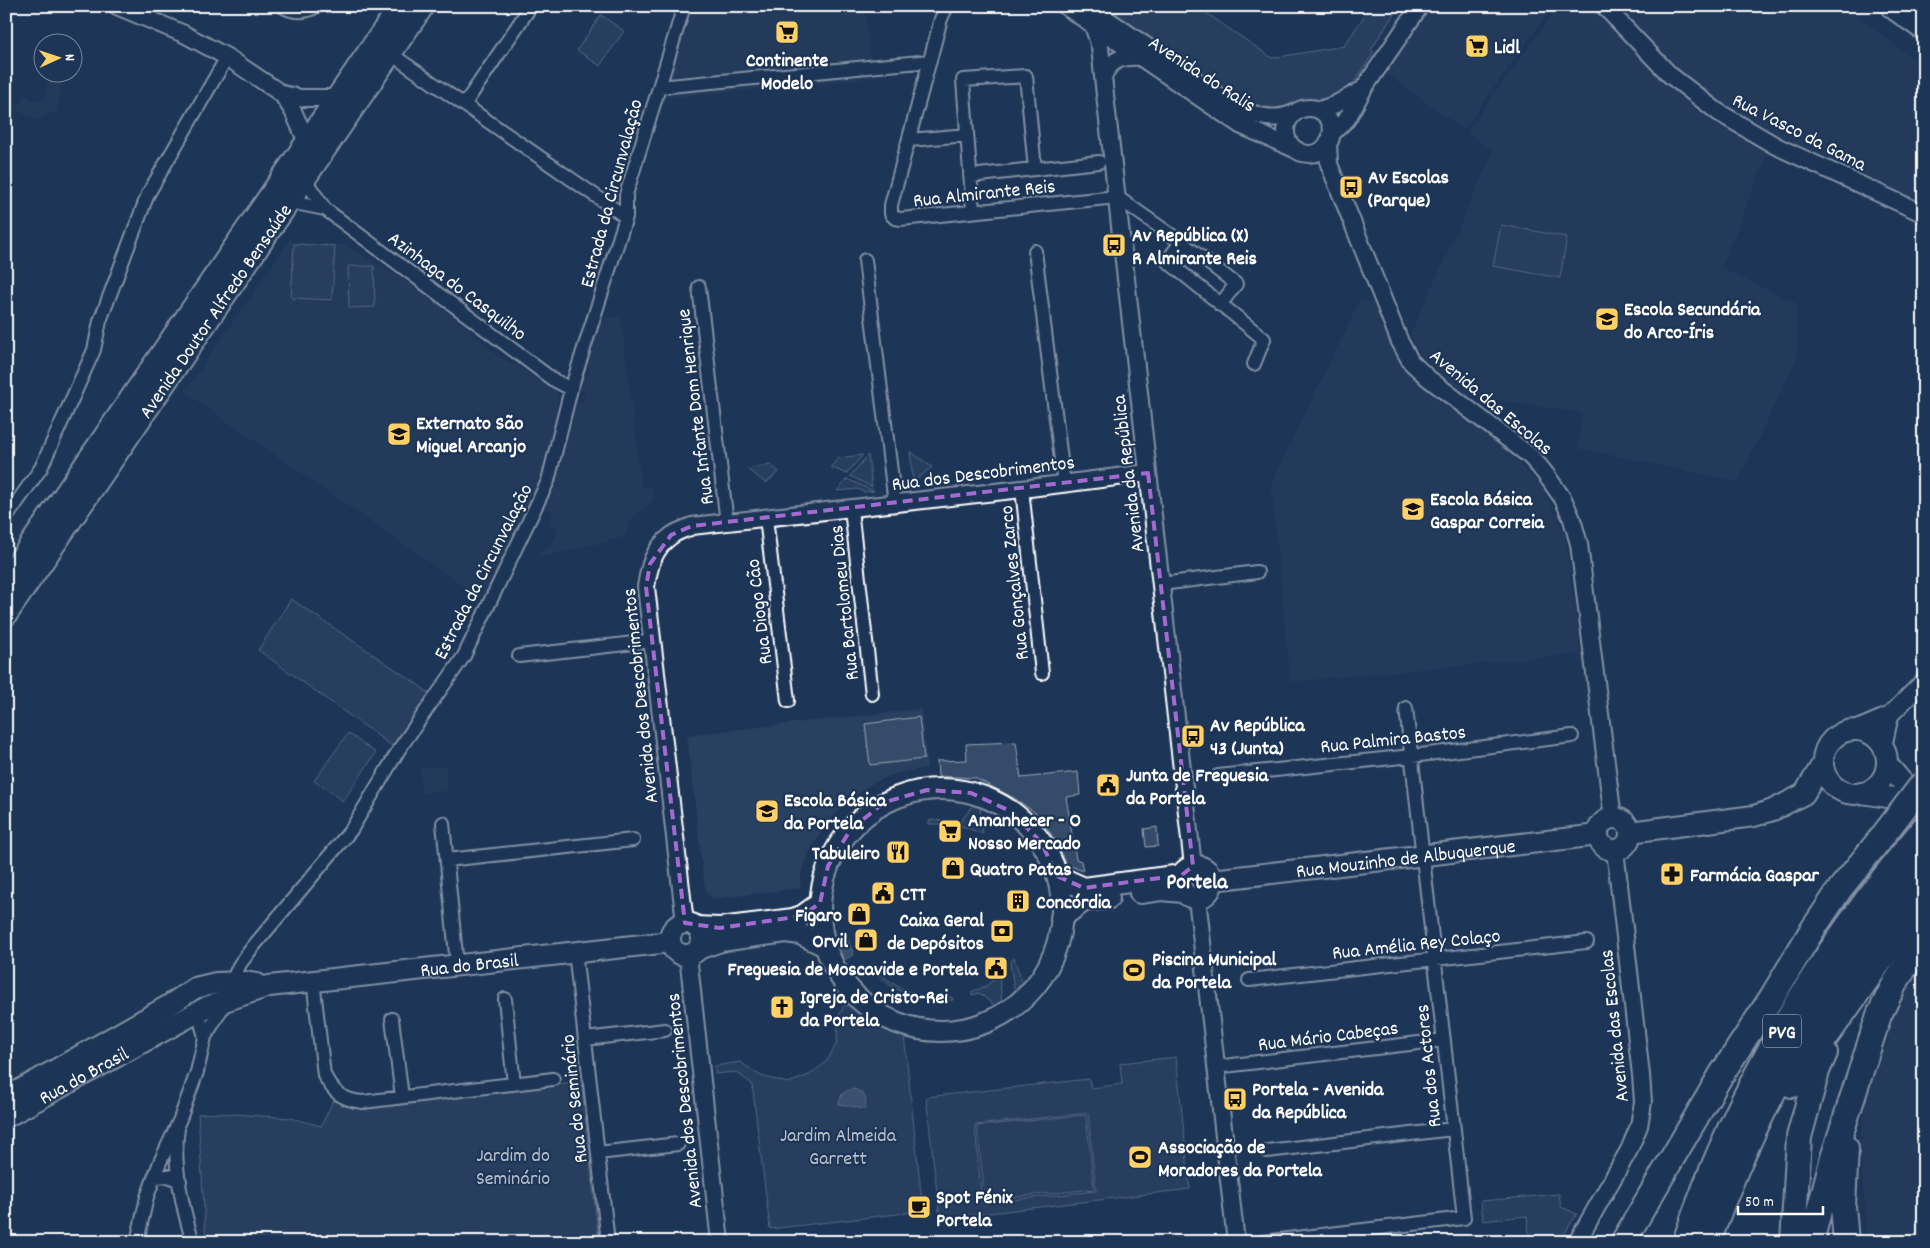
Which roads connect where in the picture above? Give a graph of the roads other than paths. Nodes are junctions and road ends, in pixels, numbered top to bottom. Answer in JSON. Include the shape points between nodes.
{"nodes":[{"id":1,"x":117,"y":6,"type":"edge"},
{"id":2,"x":282,"y":6,"type":"edge"},
{"id":3,"x":317,"y":6,"type":"edge"},
{"id":4,"x":400,"y":6,"type":"edge"},
{"id":5,"x":423,"y":6,"type":"edge"},
{"id":6,"x":531,"y":6,"type":"edge"},
{"id":7,"x":947,"y":6,"type":"edge"},
{"id":8,"x":1066,"y":6,"type":"edge"},
{"id":9,"x":1088,"y":6,"type":"edge"},
{"id":10,"x":1420,"y":6,"type":"edge"},
{"id":11,"x":1604,"y":6,"type":"edge"},
{"id":12,"x":1893,"y":6,"type":"edge"},
{"id":13,"x":683,"y":7,"type":"edge"},
{"id":14,"x":1093,"y":25,"type":"junction"},
{"id":15,"x":1924,"y":28,"type":"edge"},
{"id":16,"x":391,"y":54,"type":"junction"},
{"id":17,"x":1139,"y":56,"type":"junction"},
{"id":18,"x":226,"y":57,"type":"junction"},
{"id":19,"x":930,"y":61,"type":"junction"},
{"id":20,"x":1103,"y":77,"type":"junction"},
{"id":21,"x":659,"y":87,"type":"junction"},
{"id":22,"x":1364,"y":88,"type":"junction"},
{"id":23,"x":282,"y":94,"type":"junction"},
{"id":24,"x":337,"y":98,"type":"junction"},
{"id":25,"x":464,"y":105,"type":"junction"},
{"id":26,"x":1319,"y":110,"type":"junction"},
{"id":27,"x":1294,"y":113,"type":"junction"},
{"id":28,"x":967,"y":135,"type":"junction"},
{"id":29,"x":1330,"y":138,"type":"junction"},
{"id":30,"x":910,"y":140,"type":"junction"},
{"id":31,"x":307,"y":142,"type":"junction"},
{"id":32,"x":1297,"y":150,"type":"junction"},
{"id":33,"x":1099,"y":162,"type":"dead end"},
{"id":34,"x":1035,"y":169,"type":"junction"},
{"id":35,"x":970,"y":176,"type":"junction"},
{"id":36,"x":305,"y":180,"type":"junction"},
{"id":37,"x":1117,"y":197,"type":"junction"},
{"id":38,"x":290,"y":202,"type":"junction"},
{"id":39,"x":325,"y":209,"type":"junction"},
{"id":40,"x":973,"y":211,"type":"junction"},
{"id":41,"x":1924,"y":214,"type":"edge"},
{"id":42,"x":626,"y":217,"type":"junction"},
{"id":43,"x":1181,"y":242,"type":"junction"},
{"id":44,"x":1035,"y":251,"type":"dead end"},
{"id":45,"x":864,"y":260,"type":"dead end"},
{"id":46,"x":699,"y":287,"type":"dead end"},
{"id":47,"x":1220,"y":305,"type":"junction"},
{"id":48,"x":1254,"y":364,"type":"dead end"},
{"id":49,"x":571,"y":389,"type":"junction"},
{"id":50,"x":1148,"y":473,"type":"junction"},
{"id":51,"x":1064,"y":484,"type":"junction"},
{"id":52,"x":1022,"y":489,"type":"junction"},
{"id":53,"x":895,"y":504,"type":"junction"},
{"id":54,"x":851,"y":509,"type":"junction"},
{"id":55,"x":823,"y":512,"type":"joint"},
{"id":56,"x":6,"y":518,"type":"edge"},
{"id":57,"x":766,"y":518,"type":"junction"},
{"id":58,"x":727,"y":523,"type":"junction"},
{"id":59,"x":1257,"y":572,"type":"dead end"},
{"id":60,"x":6,"y":580,"type":"edge"},
{"id":61,"x":1161,"y":584,"type":"junction"},
{"id":62,"x":6,"y":615,"type":"edge"},
{"id":63,"x":652,"y":641,"type":"junction"},
{"id":64,"x":519,"y":656,"type":"dead end"},
{"id":65,"x":1042,"y":673,"type":"dead end"},
{"id":66,"x":1924,"y":681,"type":"edge"},
{"id":67,"x":872,"y":694,"type":"dead end"},
{"id":68,"x":788,"y":701,"type":"dead end"},
{"id":69,"x":1406,"y":708,"type":"dead end"},
{"id":70,"x":1890,"y":715,"type":"junction"},
{"id":71,"x":1855,"y":730,"type":"junction"},
{"id":72,"x":1572,"y":736,"type":"dead end"},
{"id":73,"x":1885,"y":755,"type":"junction"},
{"id":74,"x":1412,"y":756,"type":"junction"},
{"id":75,"x":1823,"y":763,"type":"junction"},
{"id":76,"x":1218,"y":776,"type":"dead end"},
{"id":77,"x":1852,"y":792,"type":"junction"},
{"id":78,"x":1804,"y":794,"type":"junction"},
{"id":79,"x":1922,"y":796,"type":"edge"},
{"id":80,"x":1613,"y":818,"type":"junction"},
{"id":81,"x":443,"y":823,"type":"dead end"},
{"id":82,"x":1630,"y":832,"type":"junction"},
{"id":83,"x":1598,"y":836,"type":"junction"},
{"id":84,"x":633,"y":840,"type":"dead end"},
{"id":85,"x":1919,"y":846,"type":"edge"},
{"id":86,"x":1615,"y":850,"type":"junction"},
{"id":87,"x":1424,"y":856,"type":"junction"},
{"id":88,"x":447,"y":860,"type":"junction"},
{"id":89,"x":1057,"y":876,"type":"junction"},
{"id":90,"x":1189,"y":882,"type":"junction"},
{"id":91,"x":1924,"y":899,"type":"edge"},
{"id":92,"x":820,"y":902,"type":"junction"},
{"id":93,"x":1061,"y":918,"type":"junction"},
{"id":94,"x":690,"y":925,"type":"junction"},
{"id":95,"x":1924,"y":938,"type":"edge"},
{"id":96,"x":670,"y":942,"type":"junction"},
{"id":97,"x":1587,"y":942,"type":"dead end"},
{"id":98,"x":825,"y":946,"type":"junction"},
{"id":99,"x":575,"y":952,"type":"junction"},
{"id":100,"x":693,"y":952,"type":"junction"},
{"id":101,"x":1435,"y":960,"type":"junction"},
{"id":102,"x":457,"y":964,"type":"junction"},
{"id":103,"x":313,"y":980,"type":"junction"},
{"id":104,"x":1249,"y":980,"type":"dead end"},
{"id":105,"x":232,"y":990,"type":"junction"},
{"id":106,"x":184,"y":996,"type":"junction"},
{"id":107,"x":1772,"y":997,"type":"junction"},
{"id":108,"x":504,"y":999,"type":"dead end"},
{"id":109,"x":1845,"y":1008,"type":"junction"},
{"id":110,"x":205,"y":1012,"type":"junction"},
{"id":111,"x":392,"y":1019,"type":"dead end"},
{"id":112,"x":665,"y":1030,"type":"dead end"},
{"id":113,"x":205,"y":1037,"type":"junction"},
{"id":114,"x":585,"y":1039,"type":"junction"},
{"id":115,"x":1444,"y":1040,"type":"junction"},
{"id":116,"x":1216,"y":1067,"type":"junction"},
{"id":117,"x":553,"y":1079,"type":"dead end"},
{"id":118,"x":1856,"y":1082,"type":"junction"},
{"id":119,"x":514,"y":1084,"type":"junction"},
{"id":120,"x":402,"y":1097,"type":"junction"},
{"id":121,"x":6,"y":1098,"type":"edge"},
{"id":122,"x":6,"y":1117,"type":"edge"},
{"id":123,"x":180,"y":1119,"type":"junction"},
{"id":124,"x":1453,"y":1129,"type":"junction"},
{"id":125,"x":678,"y":1144,"type":"dead end"},
{"id":126,"x":1747,"y":1144,"type":"junction"},
{"id":127,"x":1267,"y":1151,"type":"dead end"},
{"id":128,"x":598,"y":1153,"type":"junction"},
{"id":129,"x":154,"y":1177,"type":"junction"},
{"id":130,"x":180,"y":1181,"type":"junction"},
{"id":131,"x":1703,"y":1192,"type":"junction"},
{"id":132,"x":138,"y":1242,"type":"edge"},
{"id":133,"x":193,"y":1242,"type":"edge"},
{"id":134,"x":608,"y":1242,"type":"edge"},
{"id":135,"x":720,"y":1242,"type":"edge"},
{"id":136,"x":1236,"y":1242,"type":"edge"},
{"id":137,"x":1262,"y":1242,"type":"edge"},
{"id":138,"x":1577,"y":1242,"type":"edge"},
{"id":139,"x":1623,"y":1242,"type":"edge"},
{"id":140,"x":1685,"y":1242,"type":"edge"},
{"id":141,"x":1708,"y":1242,"type":"edge"},
{"id":142,"x":1793,"y":1242,"type":"edge"},
{"id":143,"x":1811,"y":1242,"type":"edge"},
{"id":144,"x":1846,"y":1242,"type":"edge"}],
"edges":[{"from":1,"to":18,"type":"street","via":[[184,34]]},
{"from":2,"to":3,"type":"street","via":[[299,12]]},
{"from":4,"to":24,"type":"highway","name":"Avenida Doutor Alfredo Bensaúde"},
{"from":5,"to":16,"type":"highway","name":"Avenida Doutor Alfredo Bensaúde"},
{"from":6,"to":25,"type":"street"},
{"from":7,"to":19,"type":"street","name":"Rua Almirante Reis"},
{"from":8,"to":14,"type":"street","name":"Avenida do Ralis"},
{"from":9,"to":27,"type":"street","name":"Avenida do Ralis","via":[[1233,106],[1273,119]]},
{"from":10,"to":22,"type":"street"},
{"from":11,"to":41,"type":"street","name":"Rua Vasco da Gama","via":[[1670,75],[1718,112],[1776,146]]},
{"from":12,"to":15,"type":"highway"},
{"from":13,"to":21,"type":"street","name":"Estrada da Circunvalação"},
{"from":14,"to":17,"type":"street","name":"Avenida do Ralis"},
{"from":14,"to":20,"type":"street","name":"Avenida da República","via":[[1100,48]]},
{"from":16,"to":25,"type":"street"},
{"from":16,"to":36,"type":"highway","name":"Avenida Doutor Alfredo Bensaúde"},
{"from":17,"to":20,"type":"street","via":[[1118,58]]},
{"from":17,"to":32,"type":"street","name":"Avenida do Ralis","via":[[1240,125]]},
{"from":18,"to":23,"type":"street"},
{"from":18,"to":56,"type":"street","via":[[148,194],[100,321],[94,350],[41,468]]},
{"from":19,"to":21,"type":"street"},
{"from":19,"to":30,"type":"street","name":"Rua Almirante Reis"},
{"from":20,"to":37,"type":"street","name":"Avenida da República"},
{"from":21,"to":42,"type":"street","name":"Estrada da Circunvalação","via":[[626,196]]},
{"from":22,"to":26,"type":"street"},
{"from":22,"to":29,"type":"street","via":[[1347,119]]},
{"from":23,"to":24,"type":"street","via":[[301,98]]},
{"from":23,"to":31,"type":"street"},
{"from":24,"to":31,"type":"highway","name":"Avenida Doutor Alfredo Bensaúde"},
{"from":25,"to":42,"type":"street"},
{"from":26,"to":27,"type":"street","via":[[1310,108]]},
{"from":26,"to":29,"type":"street","via":[[1330,123]]},
{"from":27,"to":32,"type":"street","via":[[1286,125],[1286,132],[1291,146]]},
{"from":28,"to":30,"type":"street"},
{"from":28,"to":34,"type":"street","via":[[963,80],[1026,76]]},
{"from":28,"to":35,"type":"street"},
{"from":29,"to":32,"type":"street","via":[[1322,149],[1314,153]]},
{"from":29,"to":80,"type":"street","name":"Avenida das Escolas","via":[[1329,164],[1400,342],[1411,362],[1530,456],[1548,476],[1572,519],[1579,544]]},
{"from":30,"to":40,"type":"street","name":"Rua Almirante Reis","via":[[891,214],[901,219]]},
{"from":31,"to":60,"type":"highway","name":"Avenida Doutor Alfredo Bensaúde"},
{"from":33,"to":34,"type":"street"},
{"from":34,"to":35,"type":"street"},
{"from":35,"to":40,"type":"street"},
{"from":36,"to":38,"type":"highway","name":"Avenida Doutor Alfredo Bensaúde"},
{"from":36,"to":39,"type":"street","name":"Azinhaga do Casquilho"},
{"from":37,"to":40,"type":"street","name":"Rua Almirante Reis"},
{"from":37,"to":43,"type":"street"},
{"from":37,"to":50,"type":"street","name":"Avenida da República"},
{"from":38,"to":39,"type":"street","name":"Azinhaga do Casquilho"},
{"from":38,"to":62,"type":"highway","name":"Avenida Doutor Alfredo Bensaúde"},
{"from":39,"to":49,"type":"street","name":"Azinhaga do Casquilho","via":[[552,379]]},
{"from":42,"to":49,"type":"street","name":"Estrada da Circunvalação"},
{"from":43,"to":47,"type":"street","via":[[1167,261]]},
{"from":43,"to":47,"type":"street","via":[[1236,284]]},
{"from":44,"to":51,"type":"street"},
{"from":45,"to":53,"type":"street"},
{"from":46,"to":58,"type":"street","name":"Rua Infante Dom Henrique"},
{"from":47,"to":48,"type":"street","via":[[1264,339]]},
{"from":49,"to":105,"type":"street","name":"Estrada da Circunvalação","via":[[548,481],[464,656],[400,748],[351,830],[240,964]]},
{"from":50,"to":51,"type":"street","name":"Rua dos Descobrimentos"},
{"from":50,"to":61,"type":"street","name":"Avenida da República"},
{"from":51,"to":52,"type":"street","name":"Rua dos Descobrimentos"},
{"from":52,"to":53,"type":"street","name":"Rua dos Descobrimentos"},
{"from":52,"to":65,"type":"street","name":"Rua Gonçalves Zarco"},
{"from":53,"to":54,"type":"street","name":"Rua dos Descobrimentos"},
{"from":54,"to":55,"type":"street","name":"Rua dos Descobrimentos"},
{"from":54,"to":67,"type":"street","name":"Rua Bartolomeu Dias"},
{"from":55,"to":57,"type":"street","name":"Avenida dos Descobrimentos"},
{"from":57,"to":58,"type":"street","name":"Avenida dos Descobrimentos"},
{"from":57,"to":68,"type":"street","name":"Rua Diogo Cão"},
{"from":58,"to":63,"type":"street","name":"Avenida dos Descobrimentos","via":[[692,526],[671,536],[658,549],[650,564],[646,587]]},
{"from":59,"to":61,"type":"street"},
{"from":61,"to":90,"type":"street","name":"Avenida da República"},
{"from":63,"to":64,"type":"street"},
{"from":63,"to":94,"type":"street","name":"Avenida dos Descobrimentos"},
{"from":66,"to":70,"type":"street"},
{"from":69,"to":74,"type":"street","name":"Rua dos Actores"},
{"from":70,"to":71,"type":"street"},
{"from":70,"to":73,"type":"street"},
{"from":71,"to":73,"type":"main road","via":[[1876,738]]},
{"from":71,"to":75,"type":"main road","via":[[1832,739]]},
{"from":72,"to":74,"type":"street","name":"Rua Palmira Bastos"},
{"from":73,"to":77,"type":"main road","via":[[1884,774],[1879,782],[1872,789]]},
{"from":73,"to":79,"type":"main road"},
{"from":74,"to":76,"type":"street","name":"Rua Palmira Bastos"},
{"from":74,"to":87,"type":"street","name":"Rua dos Actores"},
{"from":75,"to":77,"type":"main road","via":[[1829,780]]},
{"from":75,"to":78,"type":"main road"},
{"from":77,"to":78,"type":"main road"},
{"from":77,"to":79,"type":"main road"},
{"from":78,"to":82,"type":"main road","via":[[1754,816]]},
{"from":79,"to":107,"type":"highway","bridge":true,"via":[[1885,833],[1840,890]]},
{"from":80,"to":82,"type":"main road","via":[[1624,822]]},
{"from":80,"to":83,"type":"main road","via":[[1600,827]]},
{"from":81,"to":88,"type":"street"},
{"from":82,"to":86,"type":"main road","via":[[1625,846]]},
{"from":83,"to":86,"type":"main road","via":[[1604,846]]},
{"from":83,"to":87,"type":"main road","name":"Rua Mouzinho de Albuquerque"},
{"from":84,"to":88,"type":"street"},
{"from":85,"to":126,"type":"highway","number":"PVG","via":[[1780,1078]]},
{"from":85,"to":131,"type":"highway","number":"PVG","via":[[1866,902],[1807,989],[1762,1064]]},
{"from":86,"to":138,"type":"street","name":"Avenida das Escolas","via":[[1643,1112],[1628,1150]]},
{"from":87,"to":90,"type":"main road","name":"Rua Mouzinho de Albuquerque","via":[[1212,880],[1208,871],[1199,866]]},
{"from":87,"to":101,"type":"street","name":"Rua dos Actores"},
{"from":88,"to":102,"type":"street"},
{"from":89,"to":90,"type":"main road","via":[[1084,888]]},
{"from":89,"to":92,"type":"main road","via":[[1041,842],[1010,811],[971,793],[927,790],[885,802],[851,829],[828,866]]},
{"from":89,"to":93,"type":"main road"},
{"from":90,"to":93,"type":"main road","via":[[1161,890],[1084,901]]},
{"from":90,"to":116,"type":"street","name":"Avenida da República"},
{"from":91,"to":109,"type":"highway"},
{"from":92,"to":94,"type":"main road","via":[[793,919],[720,928]]},
{"from":92,"to":98,"type":"main road"},
{"from":93,"to":98,"type":"main road","via":[[1053,954],[1031,992],[996,1018],[954,1031],[911,1028],[871,1010],[841,978]]},
{"from":94,"to":96,"type":"main road","via":[[678,926],[672,931]]},
{"from":94,"to":100,"type":"main road","via":[[702,940]]},
{"from":95,"to":118,"type":"highway","via":[[1886,999]]},
{"from":96,"to":99,"type":"main road","name":"Rua do Brasil"},
{"from":96,"to":100,"type":"main road","via":[[681,955]]},
{"from":97,"to":101,"type":"street","name":"Rua Amélia Rey Colaço"},
{"from":98,"to":100,"type":"main road","via":[[800,934],[786,932],[722,941]]},
{"from":99,"to":102,"type":"main road","name":"Rua do Brasil"},
{"from":99,"to":114,"type":"street","name":"Rua do Seminário"},
{"from":100,"to":135,"type":"street","name":"Avenida dos Descobrimentos"},
{"from":101,"to":104,"type":"street","name":"Rua Amélia Rey Colaço"},
{"from":101,"to":115,"type":"street","name":"Rua dos Actores"},
{"from":102,"to":103,"type":"main road","name":"Rua do Brasil"},
{"from":103,"to":105,"type":"main road","name":"Rua do Brasil","via":[[269,986],[245,982]]},
{"from":103,"to":120,"type":"street","via":[[324,1075],[331,1089],[350,1100],[363,1102]]},
{"from":105,"to":106,"type":"main road","name":"Rua do Brasil","via":[[204,986]]},
{"from":105,"to":110,"type":"main road","name":"Rua do Brasil"},
{"from":106,"to":110,"type":"street","via":[[195,998]]},
{"from":106,"to":121,"type":"main road","name":"Rua do Brasil"},
{"from":107,"to":131,"type":"highway","via":[[1725,1103]]},
{"from":107,"to":139,"type":"highway","via":[[1721,1075]]},
{"from":108,"to":119,"type":"street"},
{"from":109,"to":126,"type":"highway"},
{"from":109,"to":142,"type":"highway","via":[[1817,1071],[1799,1137]]},
{"from":110,"to":113,"type":"street"},
{"from":110,"to":113,"type":"street"},
{"from":110,"to":122,"type":"main road","name":"Rua do Brasil"},
{"from":111,"to":120,"type":"street"},
{"from":112,"to":114,"type":"street"},
{"from":113,"to":123,"type":"street","via":[[197,1072]]},
{"from":114,"to":128,"type":"street","name":"Rua do Seminário"},
{"from":115,"to":116,"type":"street","name":"Rua Mário Cabeças"},
{"from":115,"to":124,"type":"street","name":"Rua dos Actores"},
{"from":116,"to":136,"type":"street","name":"Avenida da República"},
{"from":117,"to":119,"type":"street"},
{"from":118,"to":143,"type":"highway"},
{"from":118,"to":144,"type":"highway","via":[[1846,1146],[1843,1206]]},
{"from":119,"to":120,"type":"street"},
{"from":123,"to":129,"type":"street"},
{"from":123,"to":130,"type":"street","via":[[177,1148]]},
{"from":124,"to":127,"type":"street"},
{"from":124,"to":137,"type":"street","name":"Rua dos Actores","via":[[1464,1218]]},
{"from":125,"to":128,"type":"street"},
{"from":126,"to":141,"type":"highway","number":"PVG"},
{"from":128,"to":134,"type":"street","name":"Rua do Seminário"},
{"from":129,"to":130,"type":"street","via":[[168,1176]]},
{"from":129,"to":132,"type":"street","via":[[142,1214]]},
{"from":130,"to":133,"type":"street"},
{"from":131,"to":140,"type":"highway","number":"PVG"}]}
